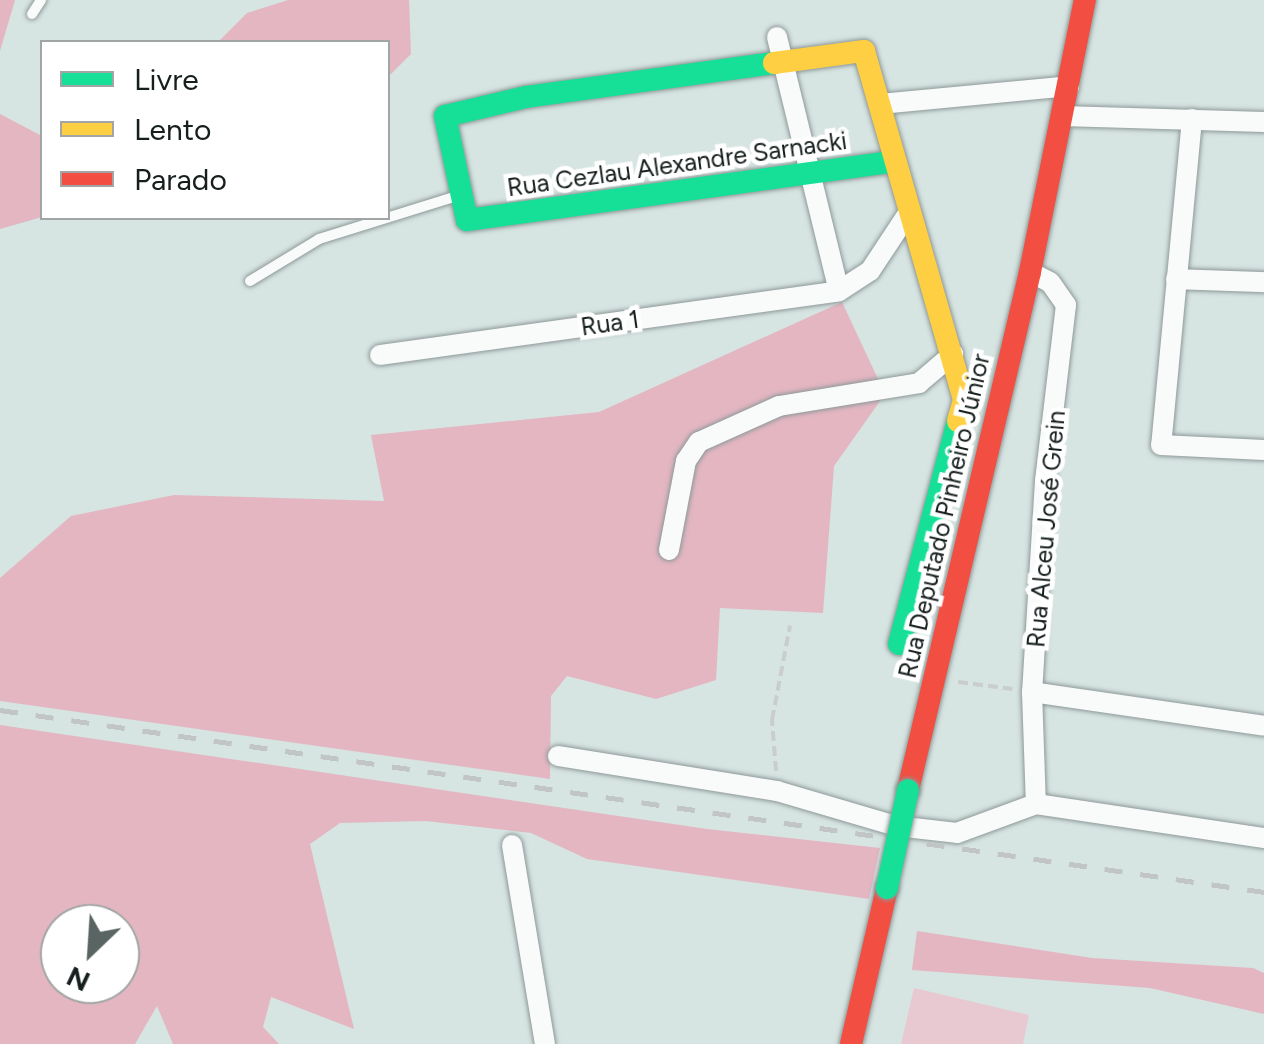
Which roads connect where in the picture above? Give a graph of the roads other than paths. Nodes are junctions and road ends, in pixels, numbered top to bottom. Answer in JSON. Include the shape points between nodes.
{"nodes":[{"id":1,"x":40,"y":0,"type":"edge"},
{"id":2,"x":1084,"y":0,"type":"edge"},
{"id":3,"x":32,"y":14,"type":"dead end"},
{"id":4,"x":777,"y":37,"type":"dead end"},
{"id":5,"x":784,"y":64,"type":"junction"},
{"id":6,"x":1069,"y":86,"type":"junction"},
{"id":7,"x":880,"y":104,"type":"junction"},
{"id":8,"x":1062,"y":116,"type":"junction"},
{"id":9,"x":1192,"y":119,"type":"junction"},
{"id":10,"x":1264,"y":122,"type":"edge"},
{"id":11,"x":895,"y":161,"type":"junction"},
{"id":12,"x":813,"y":172,"type":"junction"},
{"id":13,"x":461,"y":195,"type":"junction"},
{"id":14,"x":907,"y":214,"type":"junction"},
{"id":15,"x":390,"y":217,"type":"edge"},
{"id":16,"x":380,"y":220,"type":"edge"},
{"id":17,"x":1030,"y":272,"type":"junction"},
{"id":18,"x":1176,"y":278,"type":"junction"},
{"id":19,"x":250,"y":282,"type":"dead end"},
{"id":20,"x":1264,"y":282,"type":"edge"},
{"id":21,"x":839,"y":291,"type":"junction"},
{"id":22,"x":952,"y":354,"type":"junction"},
{"id":23,"x":380,"y":355,"type":"dead end"},
{"id":24,"x":1264,"y":450,"type":"edge"},
{"id":25,"x":669,"y":550,"type":"dead end"},
{"id":26,"x":899,"y":644,"type":"dead end"},
{"id":27,"x":1032,"y":692,"type":"junction"},
{"id":28,"x":1264,"y":726,"type":"edge"},
{"id":29,"x":558,"y":756,"type":"dead end"},
{"id":30,"x":1036,"y":804,"type":"junction"},
{"id":31,"x":1264,"y":838,"type":"edge"},
{"id":32,"x":512,"y":845,"type":"dead end"},
{"id":33,"x":545,"y":1044,"type":"edge"},
{"id":34,"x":851,"y":1044,"type":"edge"}],
"edges":[{"from":1,"to":3,"type":"lane"},
{"from":2,"to":6,"type":"street","name":"Rua Deputado Pinheiro Júnior"},
{"from":4,"to":5,"type":"street"},
{"from":5,"to":7,"type":"street","via":[[864,52]]},
{"from":5,"to":12,"type":"street"},
{"from":5,"to":13,"type":"street","via":[[526,97],[444,116]]},
{"from":6,"to":7,"type":"street"},
{"from":6,"to":8,"type":"street","name":"Rua Deputado Pinheiro Júnior"},
{"from":7,"to":11,"type":"street"},
{"from":8,"to":9,"type":"street"},
{"from":8,"to":17,"type":"street","name":"Rua Deputado Pinheiro Júnior"},
{"from":9,"to":10,"type":"street"},
{"from":9,"to":18,"type":"street"},
{"from":11,"to":12,"type":"street","name":"Rua Cezlau Alexandre Sarnacki"},
{"from":11,"to":14,"type":"street"},
{"from":12,"to":13,"type":"street","name":"Rua Cezlau Alexandre Sarnacki","via":[[467,220]]},
{"from":12,"to":21,"type":"street"},
{"from":13,"to":15,"type":"lane"},
{"from":14,"to":21,"type":"street","via":[[870,271]]},
{"from":14,"to":22,"type":"street"},
{"from":16,"to":19,"type":"lane","via":[[319,239]]},
{"from":17,"to":27,"type":"street","name":"Rua Alceu José Grein","via":[[1050,282],[1066,305],[1045,481]]},
{"from":17,"to":34,"type":"street","name":"Rua Deputado Pinheiro Júnior","bridge":true},
{"from":18,"to":20,"type":"street"},
{"from":18,"to":24,"type":"street","via":[[1161,445]]},
{"from":21,"to":23,"type":"street","name":"Rua 1"},
{"from":22,"to":25,"type":"street","via":[[919,382],[779,406],[698,442],[686,462]]},
{"from":22,"to":26,"type":"street","via":[[964,400]]},
{"from":27,"to":28,"type":"street"},
{"from":27,"to":30,"type":"street","name":"Rua Alceu José Grein"},
{"from":29,"to":30,"type":"street","via":[[777,791],[896,826],[957,833]]},
{"from":30,"to":31,"type":"street"},
{"from":32,"to":33,"type":"street"}]}
